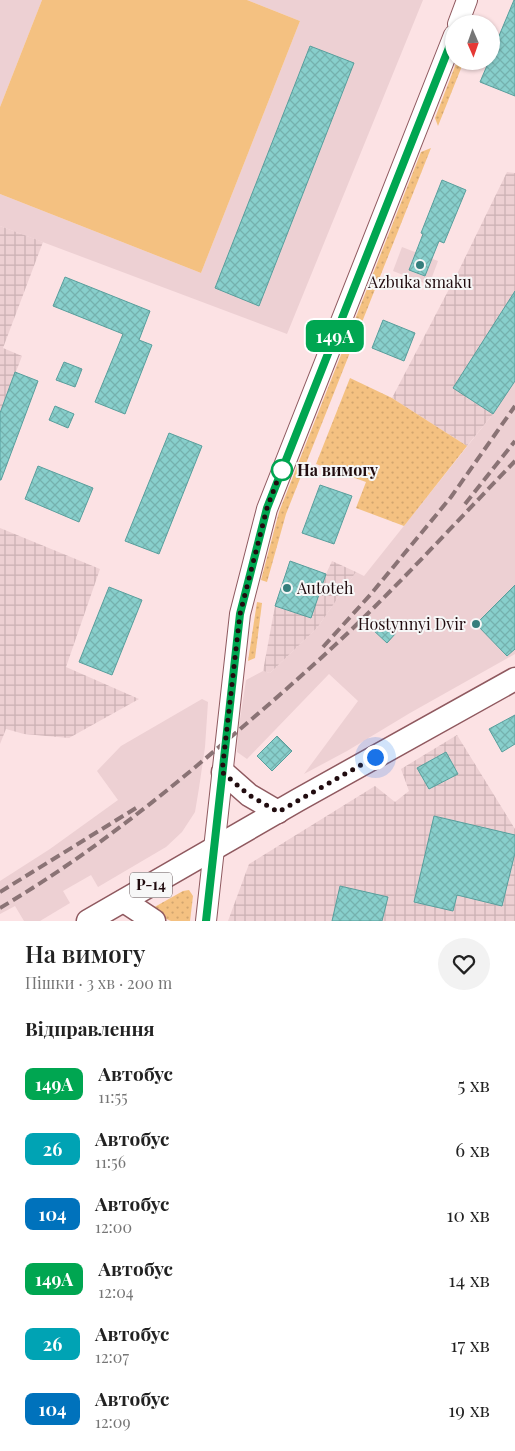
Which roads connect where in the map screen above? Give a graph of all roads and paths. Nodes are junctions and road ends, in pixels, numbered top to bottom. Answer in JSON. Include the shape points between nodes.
{"nodes":[{"id":1,"x":467,"y":0,"type":"edge"},
{"id":2,"x":461,"y":15,"type":"edge"},
{"id":3,"x":445,"y":58,"type":"edge"},
{"id":4,"x":515,"y":679,"type":"edge"},
{"id":5,"x":222,"y":772,"type":"junction"},
{"id":6,"x":278,"y":812,"type":"junction"},
{"id":7,"x":214,"y":849,"type":"junction"},
{"id":8,"x":124,"y":901,"type":"junction"},
{"id":9,"x":88,"y":921,"type":"edge"},
{"id":10,"x":154,"y":921,"type":"edge"},
{"id":11,"x":206,"y":921,"type":"edge"}],
"edges":[{"from":1,"to":2,"type":"street"},
{"from":3,"to":5,"type":"street","via":[[267,508],[240,614]]},
{"from":4,"to":6,"type":"main road","number":"Р-14"},
{"from":5,"to":6,"type":"main road","via":[[249,795]]},
{"from":5,"to":7,"type":"street"},
{"from":6,"to":7,"type":"main road","number":"Р-14"},
{"from":7,"to":8,"type":"main road","number":"Р-14"},
{"from":7,"to":11,"type":"street"},
{"from":8,"to":9,"type":"main road","number":"Р-14"},
{"from":8,"to":10,"type":"main road"}]}
